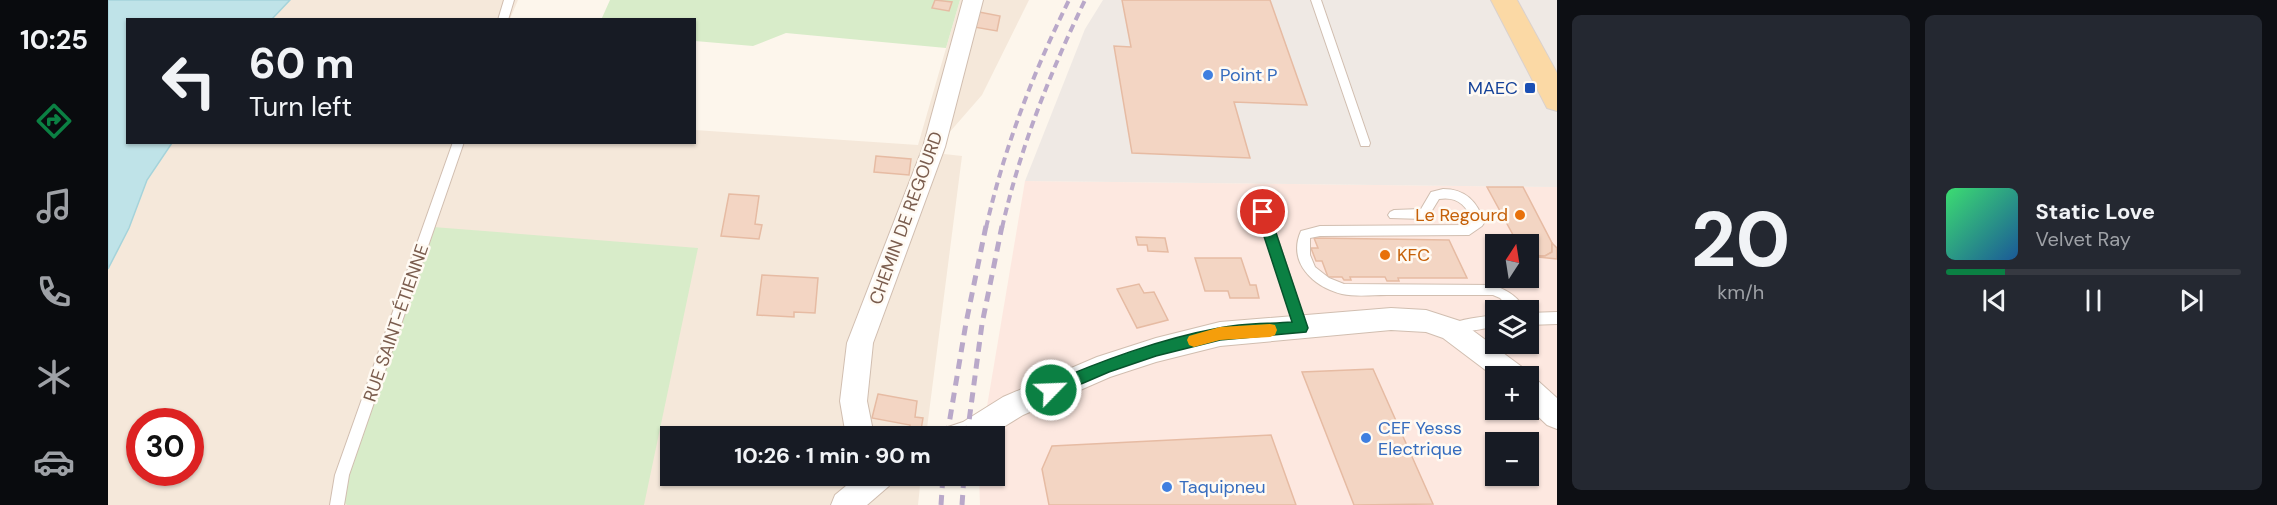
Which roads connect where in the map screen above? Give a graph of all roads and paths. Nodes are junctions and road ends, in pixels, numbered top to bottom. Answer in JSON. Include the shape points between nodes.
{"nodes":[{"id":1,"x":510,"y":0,"type":"edge"},
{"id":2,"x":973,"y":0,"type":"edge"},
{"id":3,"x":1316,"y":0,"type":"edge"},
{"id":4,"x":1504,"y":0,"type":"edge"},
{"id":5,"x":504,"y":18,"type":"edge"},
{"id":6,"x":1557,"y":100,"type":"edge"},
{"id":7,"x":1365,"y":143,"type":"dead end"},
{"id":8,"x":458,"y":144,"type":"edge"},
{"id":9,"x":1263,"y":212,"type":"dead end"},
{"id":10,"x":1394,"y":215,"type":"dead end"},
{"id":11,"x":1510,"y":300,"type":"edge"},
{"id":12,"x":1557,"y":318,"type":"edge"},
{"id":13,"x":1539,"y":319,"type":"edge"},
{"id":14,"x":1485,"y":323,"type":"edge"},
{"id":15,"x":1301,"y":328,"type":"junction"},
{"id":16,"x":1451,"y":328,"type":"junction"},
{"id":17,"x":1500,"y":366,"type":"edge"},
{"id":18,"x":1539,"y":393,"type":"edge"},
{"id":19,"x":1539,"y":399,"type":"edge"},
{"id":20,"x":1557,"y":402,"type":"edge"},
{"id":21,"x":1557,"y":416,"type":"edge"},
{"id":22,"x":857,"y":426,"type":"edge"},
{"id":23,"x":981,"y":426,"type":"edge"},
{"id":24,"x":871,"y":486,"type":"edge"},
{"id":25,"x":337,"y":505,"type":"edge"},
{"id":26,"x":845,"y":505,"type":"edge"}],
"edges":[{"from":1,"to":5,"type":"lane"},
{"from":2,"to":22,"type":"street","name":"CHEMIN DE REGOURD","via":[[934,147],[860,343],[852,411]]},
{"from":3,"to":7,"type":"lane"},
{"from":4,"to":6,"type":"main road"},
{"from":8,"to":25,"type":"lane","name":"RUE SAINT-ÉTIENNE","via":[[342,475]]},
{"from":9,"to":15,"type":"lane"},
{"from":10,"to":11,"type":"lane","via":[[1424,214],[1435,195],[1444,193],[1466,199],[1477,214],[1478,223],[1469,230],[1305,234],[1304,261],[1328,285],[1344,289],[1493,290]]},
{"from":12,"to":13,"type":"lane"},
{"from":14,"to":16,"type":"lane"},
{"from":15,"to":16,"type":"street","via":[[1391,318]]},
{"from":15,"to":23,"type":"street","via":[[1220,334],[1156,350],[1106,366],[1013,406]]},
{"from":16,"to":17,"type":"street"},
{"from":18,"to":20,"type":"street"},
{"from":19,"to":21,"type":"street"},
{"from":24,"to":26,"type":"street"}]}
